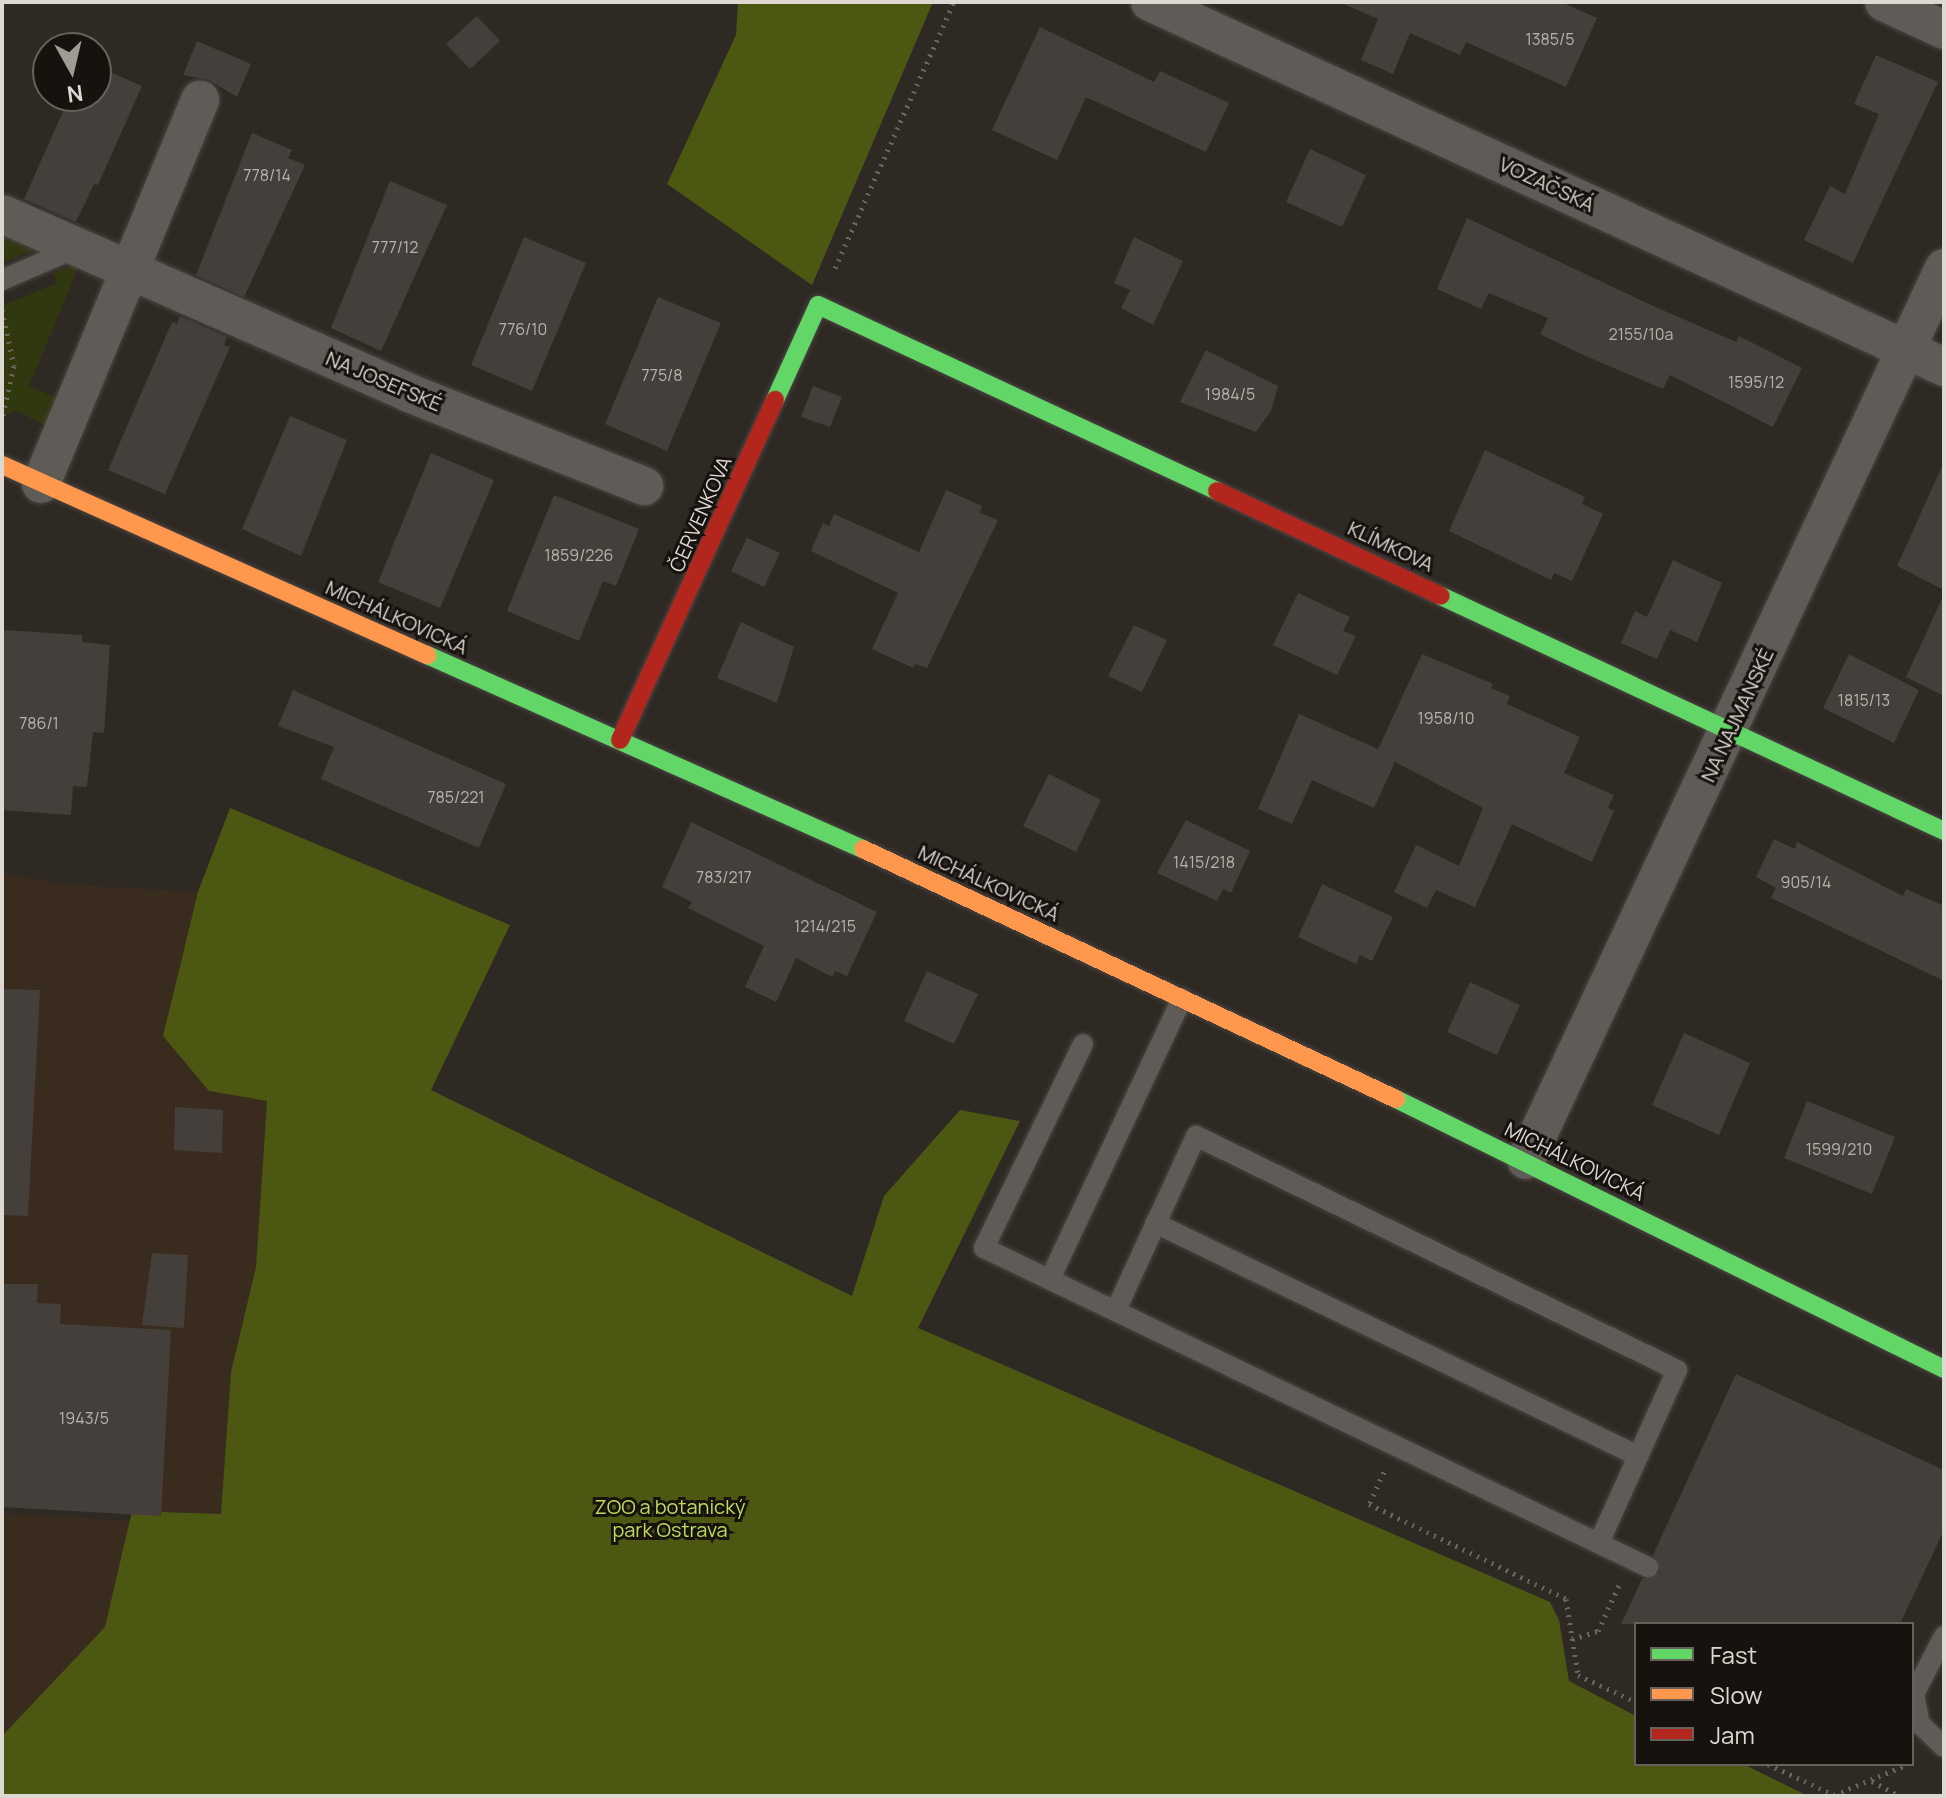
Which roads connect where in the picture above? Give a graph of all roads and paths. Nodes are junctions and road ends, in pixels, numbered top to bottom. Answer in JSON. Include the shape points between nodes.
{"nodes":[{"id":1,"x":954,"y":2,"type":"edge"},
{"id":2,"x":1150,"y":2,"type":"edge"},
{"id":3,"x":1884,"y":2,"type":"edge"},
{"id":4,"x":1944,"y":30,"type":"edge"},
{"id":5,"x":200,"y":100,"type":"dead end"},
{"id":6,"x":2,"y":214,"type":"edge"},
{"id":7,"x":76,"y":248,"type":"junction"},
{"id":8,"x":1944,"y":268,"type":"edge"},
{"id":9,"x":127,"y":270,"type":"junction"},
{"id":10,"x":2,"y":280,"type":"edge"},
{"id":11,"x":818,"y":305,"type":"junction"},
{"id":12,"x":2,"y":310,"type":"edge"},
{"id":13,"x":1907,"y":348,"type":"junction"},
{"id":14,"x":1944,"y":367,"type":"edge"},
{"id":15,"x":2,"y":419,"type":"edge"},
{"id":16,"x":2,"y":465,"type":"edge"},
{"id":17,"x":41,"y":484,"type":"junction"},
{"id":18,"x":644,"y":486,"type":"dead end"},
{"id":19,"x":1732,"y":728,"type":"junction"},
{"id":20,"x":620,"y":740,"type":"junction"},
{"id":21,"x":1944,"y":831,"type":"edge"},
{"id":22,"x":1182,"y":998,"type":"junction"},
{"id":23,"x":1083,"y":1044,"type":"dead end"},
{"id":24,"x":1526,"y":1160,"type":"junction"},
{"id":25,"x":1155,"y":1223,"type":"junction"},
{"id":26,"x":1050,"y":1279,"type":"junction"},
{"id":27,"x":1116,"y":1310,"type":"junction"},
{"id":28,"x":1944,"y":1369,"type":"edge"},
{"id":29,"x":1397,"y":1446,"type":"junction"},
{"id":30,"x":1638,"y":1456,"type":"junction"},
{"id":31,"x":1599,"y":1543,"type":"junction"},
{"id":32,"x":1648,"y":1567,"type":"dead end"},
{"id":33,"x":1606,"y":1613,"type":"dead end"},
{"id":34,"x":1944,"y":1636,"type":"edge"},
{"id":35,"x":1572,"y":1639,"type":"junction"},
{"id":36,"x":1634,"y":1701,"type":"edge"},
{"id":37,"x":1914,"y":1704,"type":"edge"},
{"id":38,"x":1914,"y":1712,"type":"edge"},
{"id":39,"x":1944,"y":1747,"type":"edge"},
{"id":40,"x":1772,"y":1766,"type":"edge"},
{"id":41,"x":1904,"y":1766,"type":"edge"},
{"id":42,"x":1871,"y":1781,"type":"junction"},
{"id":43,"x":1899,"y":1796,"type":"edge"}],
"edges":[{"from":1,"to":11,"type":"path"},
{"from":2,"to":13,"type":"street","name":"VOZAČSKÁ"},
{"from":3,"to":4,"type":"street"},
{"from":5,"to":9,"type":"street"},
{"from":6,"to":7,"type":"street","name":"NA JOSEFSKÉ"},
{"from":7,"to":9,"type":"street","name":"NA JOSEFSKÉ"},
{"from":7,"to":10,"type":"lane"},
{"from":8,"to":13,"type":"street","name":"NA NAJMANSKÉ"},
{"from":9,"to":17,"type":"street"},
{"from":9,"to":18,"type":"street","name":"NA JOSEFSKÉ","via":[[409,393]]},
{"from":11,"to":19,"type":"street","name":"KLÍMKOVA"},
{"from":11,"to":20,"type":"street","name":"ČERVENKOVA"},
{"from":12,"to":15,"type":"path","via":[[14,366]]},
{"from":13,"to":14,"type":"street","name":"VOZAČSKÁ"},
{"from":13,"to":19,"type":"street","name":"NA NAJMANSKÉ"},
{"from":16,"to":17,"type":"street","name":"MICHÁLKOVICKÁ"},
{"from":17,"to":20,"type":"street","name":"MICHÁLKOVICKÁ"},
{"from":19,"to":21,"type":"street","name":"KLÍMKOVA"},
{"from":19,"to":24,"type":"street","name":"NA NAJMANSKÉ"},
{"from":20,"to":22,"type":"street","name":"MICHÁLKOVICKÁ"},
{"from":22,"to":24,"type":"street","name":"MICHÁLKOVICKÁ"},
{"from":22,"to":26,"type":"lane"},
{"from":23,"to":26,"type":"lane","via":[[984,1248]]},
{"from":24,"to":28,"type":"street","name":"MICHÁLKOVICKÁ"},
{"from":25,"to":27,"type":"lane"},
{"from":25,"to":30,"type":"lane"},
{"from":25,"to":30,"type":"lane","via":[[1196,1136],[1677,1370]]},
{"from":26,"to":27,"type":"lane"},
{"from":27,"to":29,"type":"lane"},
{"from":29,"to":31,"type":"lane"},
{"from":29,"to":35,"type":"path","via":[[1369,1504],[1566,1599]]},
{"from":30,"to":31,"type":"lane"},
{"from":31,"to":32,"type":"lane"},
{"from":33,"to":35,"type":"path","via":[[1598,1631]]},
{"from":34,"to":37,"type":"lane","via":[[1917,1684]]},
{"from":35,"to":36,"type":"path","via":[[1578,1675]]},
{"from":38,"to":39,"type":"lane"},
{"from":40,"to":42,"type":"path","via":[[1834,1795]]},
{"from":41,"to":42,"type":"path"},
{"from":42,"to":43,"type":"path"}]}
